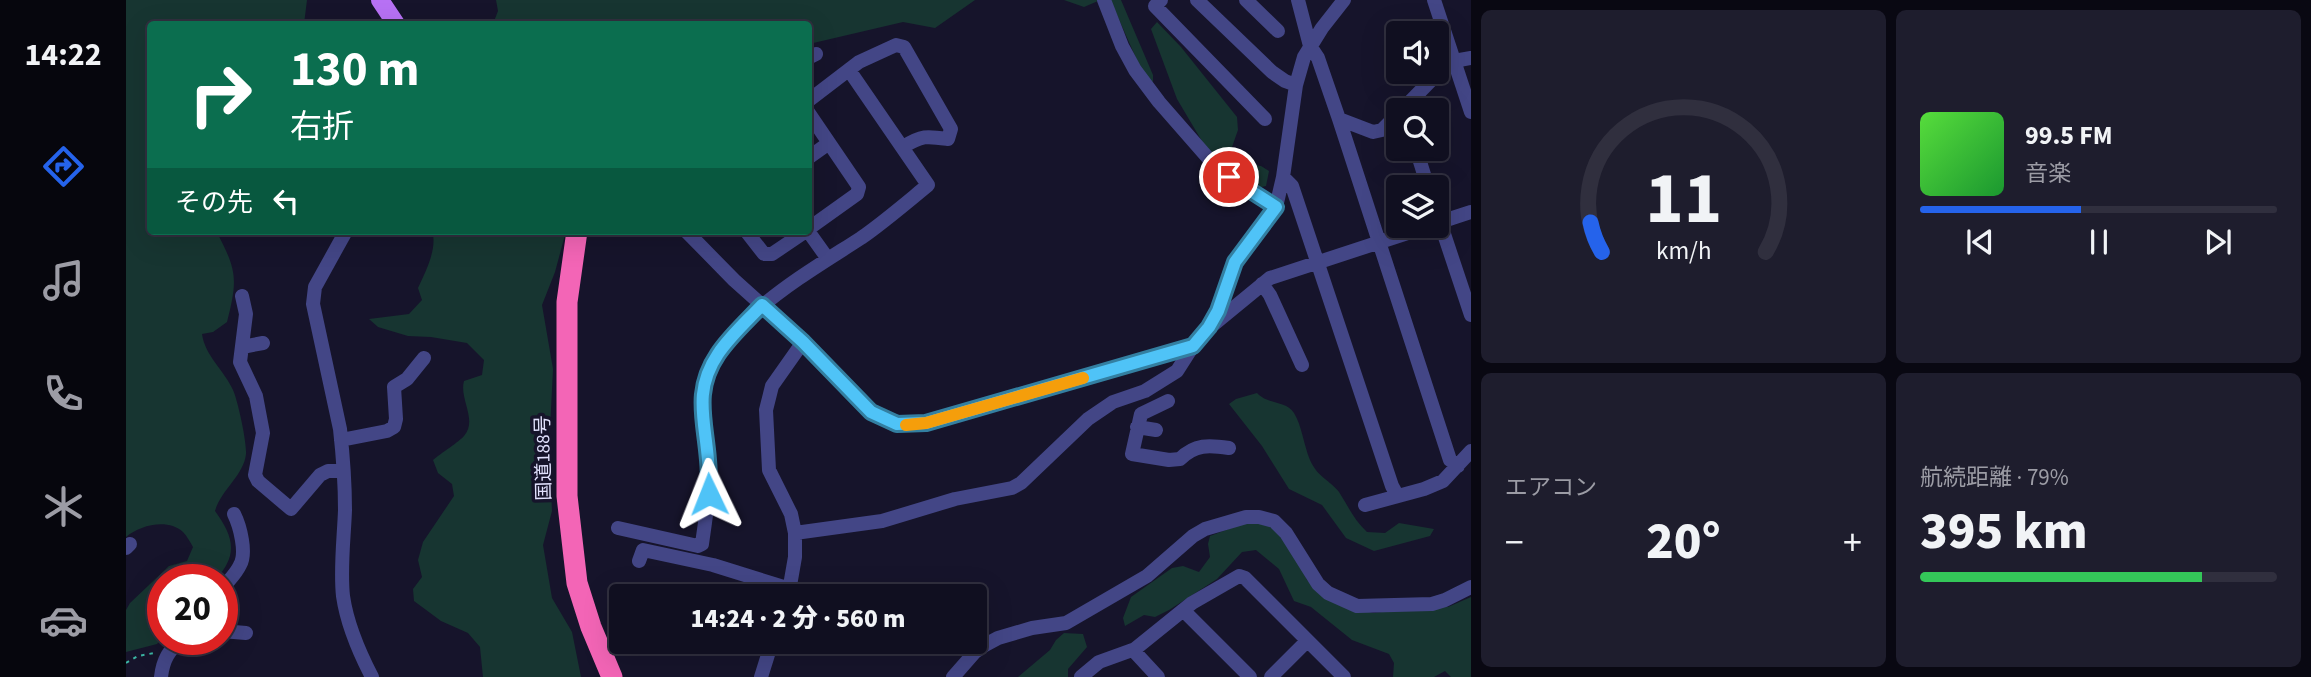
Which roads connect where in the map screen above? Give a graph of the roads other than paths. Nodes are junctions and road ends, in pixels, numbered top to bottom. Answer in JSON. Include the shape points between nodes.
{"nodes":[{"id":1,"x":380,"y":0,"type":"edge"},
{"id":2,"x":1104,"y":0,"type":"edge"},
{"id":3,"x":1161,"y":0,"type":"edge"},
{"id":4,"x":1197,"y":0,"type":"edge"},
{"id":5,"x":1343,"y":0,"type":"edge"},
{"id":6,"x":1434,"y":0,"type":"edge"},
{"id":7,"x":1252,"y":2,"type":"edge"},
{"id":8,"x":1300,"y":6,"type":"edge"},
{"id":9,"x":1331,"y":16,"type":"junction"},
{"id":10,"x":390,"y":21,"type":"edge"},
{"id":11,"x":1278,"y":30,"type":"dead end"},
{"id":12,"x":1310,"y":46,"type":"junction"},
{"id":13,"x":1471,"y":58,"type":"edge"},
{"id":14,"x":1454,"y":61,"type":"junction"},
{"id":15,"x":849,"y":70,"type":"junction"},
{"id":16,"x":1296,"y":85,"type":"junction"},
{"id":17,"x":812,"y":97,"type":"edge"},
{"id":18,"x":1414,"y":98,"type":"edge"},
{"id":19,"x":1471,"y":112,"type":"edge"},
{"id":20,"x":812,"y":118,"type":"edge"},
{"id":21,"x":1265,"y":119,"type":"dead end"},
{"id":22,"x":1339,"y":120,"type":"junction"},
{"id":23,"x":1386,"y":126,"type":"edge"},
{"id":24,"x":829,"y":143,"type":"junction"},
{"id":25,"x":903,"y":147,"type":"junction"},
{"id":26,"x":812,"y":155,"type":"edge"},
{"id":27,"x":1283,"y":177,"type":"junction"},
{"id":28,"x":1276,"y":207,"type":"junction"},
{"id":29,"x":1471,"y":212,"type":"edge"},
{"id":30,"x":1449,"y":218,"type":"edge"},
{"id":31,"x":812,"y":226,"type":"edge"},
{"id":32,"x":344,"y":235,"type":"edge"},
{"id":33,"x":576,"y":235,"type":"edge"},
{"id":34,"x":689,"y":235,"type":"edge"},
{"id":35,"x":749,"y":235,"type":"edge"},
{"id":36,"x":800,"y":235,"type":"edge"},
{"id":37,"x":811,"y":235,"type":"edge"},
{"id":38,"x":1390,"y":238,"type":"edge"},
{"id":39,"x":1442,"y":238,"type":"edge"},
{"id":40,"x":1379,"y":242,"type":"junction"},
{"id":41,"x":828,"y":259,"type":"junction"},
{"id":42,"x":1318,"y":263,"type":"junction"},
{"id":43,"x":1262,"y":284,"type":"junction"},
{"id":44,"x":242,"y":296,"type":"dead end"},
{"id":45,"x":762,"y":305,"type":"junction"},
{"id":46,"x":1471,"y":315,"type":"edge"},
{"id":47,"x":1209,"y":327,"type":"junction"},
{"id":48,"x":803,"y":342,"type":"junction"},
{"id":49,"x":263,"y":343,"type":"dead end"},
{"id":50,"x":1193,"y":346,"type":"junction"},
{"id":51,"x":242,"y":347,"type":"junction"},
{"id":52,"x":424,"y":358,"type":"dead end"},
{"id":53,"x":1303,"y":365,"type":"dead end"},
{"id":54,"x":1123,"y":398,"type":"junction"},
{"id":55,"x":1168,"y":401,"type":"dead end"},
{"id":56,"x":1139,"y":420,"type":"junction"},
{"id":57,"x":1156,"y":430,"type":"dead end"},
{"id":58,"x":341,"y":440,"type":"junction"},
{"id":59,"x":1228,"y":448,"type":"dead end"},
{"id":60,"x":1471,"y":451,"type":"edge"},
{"id":61,"x":1458,"y":466,"type":"junction"},
{"id":62,"x":343,"y":471,"type":"junction"},
{"id":63,"x":1397,"y":495,"type":"junction"},
{"id":64,"x":1365,"y":505,"type":"dead end"},
{"id":65,"x":234,"y":514,"type":"dead end"},
{"id":66,"x":618,"y":528,"type":"dead end"},
{"id":67,"x":795,"y":533,"type":"junction"},
{"id":68,"x":639,"y":561,"type":"dead end"},
{"id":69,"x":238,"y":568,"type":"edge"},
{"id":70,"x":765,"y":584,"type":"edge"},
{"id":71,"x":790,"y":584,"type":"edge"},
{"id":72,"x":1471,"y":586,"type":"edge"},
{"id":73,"x":1183,"y":610,"type":"junction"},
{"id":74,"x":238,"y":632,"type":"edge"},
{"id":75,"x":246,"y":633,"type":"dead end"},
{"id":76,"x":1307,"y":641,"type":"junction"},
{"id":77,"x":1133,"y":650,"type":"junction"},
{"id":78,"x":768,"y":654,"type":"edge"},
{"id":79,"x":166,"y":655,"type":"edge"},
{"id":80,"x":162,"y":677,"type":"edge"},
{"id":81,"x":372,"y":677,"type":"edge"},
{"id":82,"x":612,"y":677,"type":"edge"},
{"id":83,"x":761,"y":677,"type":"edge"},
{"id":84,"x":953,"y":677,"type":"edge"},
{"id":85,"x":1082,"y":677,"type":"edge"},
{"id":86,"x":1158,"y":677,"type":"edge"},
{"id":87,"x":1250,"y":677,"type":"edge"},
{"id":88,"x":1271,"y":677,"type":"edge"},
{"id":89,"x":1344,"y":677,"type":"edge"}],
"edges":[{"from":1,"to":10,"type":"main road"},
{"from":2,"to":28,"type":"street","via":[[1122,46],[1159,102],[1215,166]]},
{"from":3,"to":21,"type":"street","via":[[1155,6]]},
{"from":4,"to":16,"type":"street","via":[[1272,72]]},
{"from":5,"to":9,"type":"street"},
{"from":6,"to":14,"type":"street"},
{"from":7,"to":11,"type":"street"},
{"from":8,"to":9,"type":"street"},
{"from":8,"to":12,"type":"street"},
{"from":9,"to":12,"type":"street"},
{"from":12,"to":16,"type":"street"},
{"from":12,"to":22,"type":"street"},
{"from":13,"to":14,"type":"street"},
{"from":14,"to":18,"type":"street"},
{"from":14,"to":19,"type":"street"},
{"from":15,"to":17,"type":"street"},
{"from":15,"to":25,"type":"street"},
{"from":15,"to":25,"type":"street","via":[[896,45],[904,47],[951,129],[948,139],[925,136]]},
{"from":16,"to":27,"type":"street"},
{"from":20,"to":24,"type":"street"},
{"from":22,"to":23,"type":"street","via":[[1373,132]]},
{"from":22,"to":40,"type":"street"},
{"from":24,"to":26,"type":"street"},
{"from":24,"to":31,"type":"street","via":[[859,187],[857,194]]},
{"from":25,"to":41,"type":"street","via":[[928,185]]},
{"from":27,"to":28,"type":"street"},
{"from":27,"to":42,"type":"street","via":[[1292,186]]},
{"from":28,"to":47,"type":"street","via":[[1235,262]]},
{"from":29,"to":30,"type":"street"},
{"from":32,"to":58,"type":"street","via":[[315,287],[313,304]]},
{"from":33,"to":82,"type":"highway","name":"国道188号","via":[[566,302],[567,496],[577,583]]},
{"from":34,"to":45,"type":"street"},
{"from":35,"to":36,"type":"street","via":[[764,254],[772,254]]},
{"from":37,"to":41,"type":"street"},
{"from":38,"to":40,"type":"street"},
{"from":39,"to":46,"type":"street"},
{"from":40,"to":42,"type":"street"},
{"from":40,"to":61,"type":"street","via":[[1450,460]]},
{"from":41,"to":45,"type":"street"},
{"from":42,"to":43,"type":"street"},
{"from":42,"to":63,"type":"street"},
{"from":43,"to":47,"type":"street"},
{"from":43,"to":53,"type":"street"},
{"from":44,"to":51,"type":"street","via":[[246,314]]},
{"from":45,"to":48,"type":"street"},
{"from":45,"to":66,"type":"street","via":[[719,352],[705,381],[701,411],[709,494],[702,544]]},
{"from":47,"to":50,"type":"street"},
{"from":48,"to":50,"type":"street","via":[[871,412],[907,425]]},
{"from":48,"to":67,"type":"street","via":[[772,386],[766,410],[769,470],[791,514]]},
{"from":49,"to":51,"type":"street"},
{"from":50,"to":54,"type":"street","via":[[1177,371],[1145,391]]},
{"from":51,"to":62,"type":"street","via":[[240,362],[256,396],[262,423],[258,481],[291,509],[320,475]]},
{"from":52,"to":58,"type":"street","via":[[394,387],[394,427]]},
{"from":54,"to":56,"type":"street"},
{"from":54,"to":67,"type":"street","via":[[1088,419],[1012,488],[882,521]]},
{"from":55,"to":56,"type":"street"},
{"from":56,"to":57,"type":"street"},
{"from":56,"to":59,"type":"street","via":[[1132,454],[1169,460],[1201,446]]},
{"from":58,"to":62,"type":"street"},
{"from":60,"to":61,"type":"street"},
{"from":61,"to":63,"type":"street","via":[[1443,481]]},
{"from":62,"to":81,"type":"street","via":[[343,596]]},
{"from":63,"to":64,"type":"street"},
{"from":65,"to":69,"type":"street","via":[[243,556]]},
{"from":67,"to":71,"type":"street"},
{"from":68,"to":70,"type":"street","via":[[643,550],[713,565]]},
{"from":72,"to":84,"type":"street","via":[[1432,604],[1357,606],[1318,584],[1274,521],[1247,517],[1193,536],[1147,576],[1066,623],[1032,628],[985,645]]},
{"from":73,"to":76,"type":"street","via":[[1239,576]]},
{"from":73,"to":77,"type":"street"},
{"from":73,"to":87,"type":"street"},
{"from":74,"to":75,"type":"street"},
{"from":76,"to":88,"type":"street"},
{"from":76,"to":89,"type":"street"},
{"from":77,"to":85,"type":"street","via":[[1098,662]]},
{"from":77,"to":86,"type":"street"},
{"from":78,"to":83,"type":"street"},
{"from":79,"to":80,"type":"street"}]}
